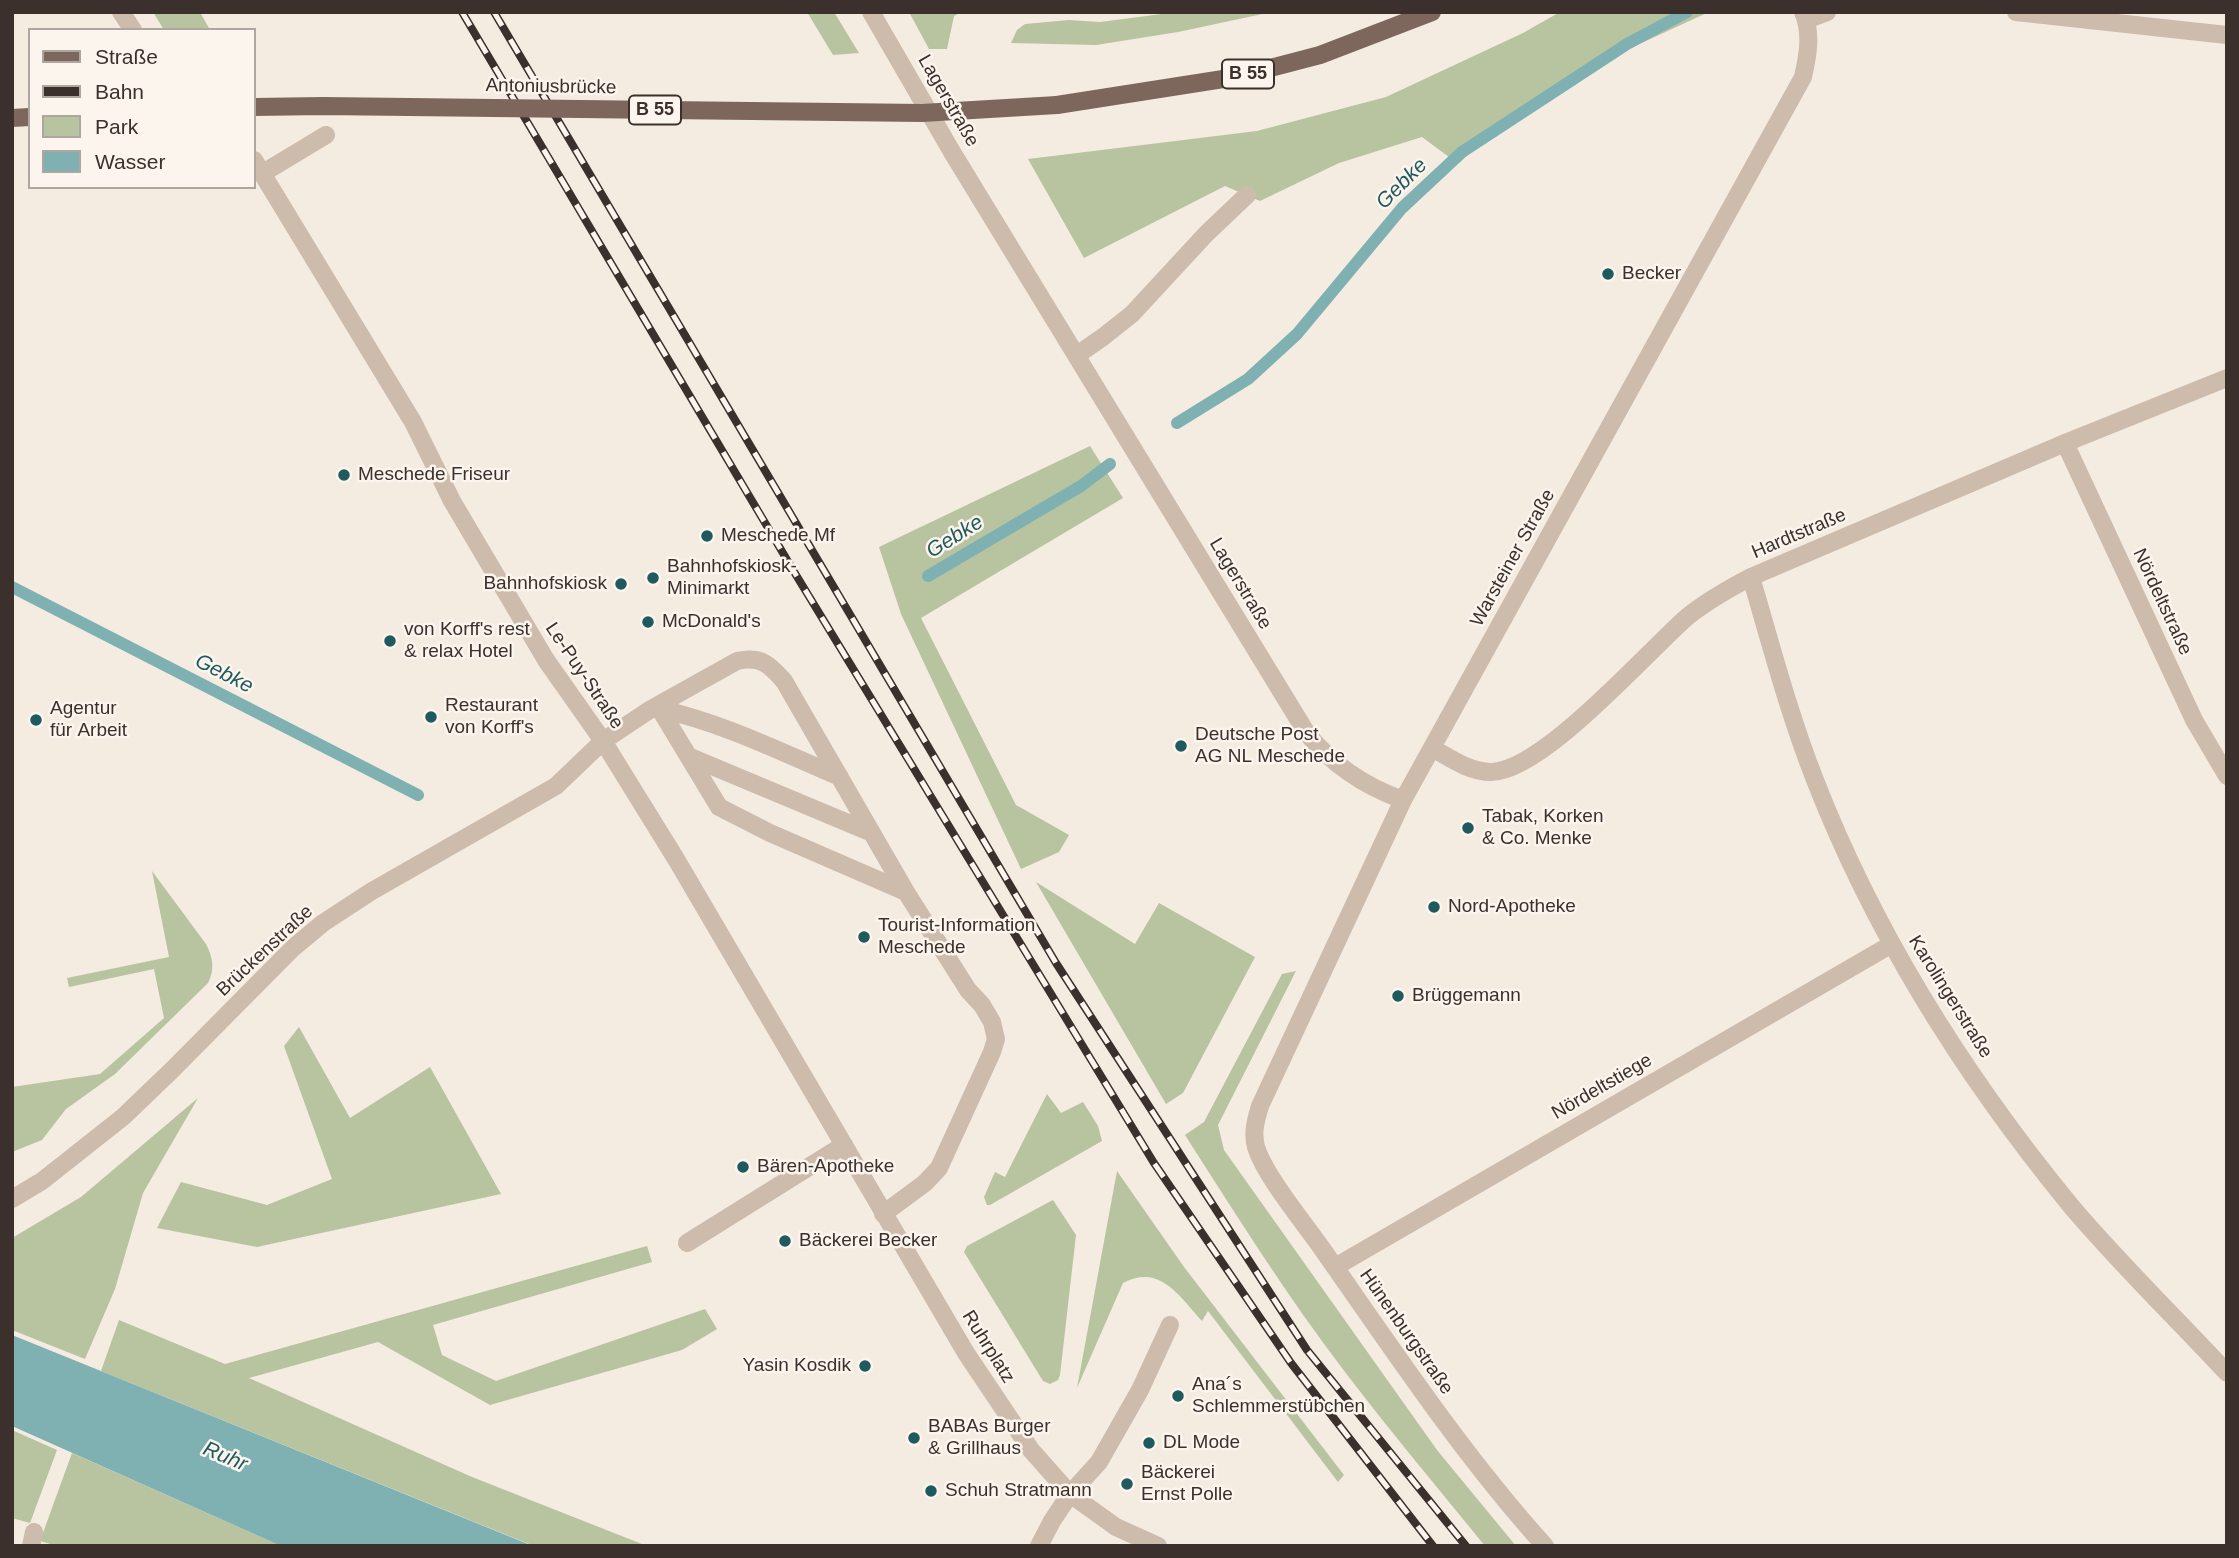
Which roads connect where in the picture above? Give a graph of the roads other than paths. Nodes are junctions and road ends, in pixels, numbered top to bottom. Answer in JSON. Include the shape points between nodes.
{"nodes":[{"id":1,"x":121,"y":12,"type":"edge"},
{"id":2,"x":871,"y":12,"type":"edge"},
{"id":3,"x":1432,"y":12,"type":"edge"},
{"id":4,"x":1827,"y":12,"type":"edge"},
{"id":5,"x":2016,"y":12,"type":"edge"},
{"id":6,"x":1805,"y":16,"type":"edge"},
{"id":7,"x":132,"y":28,"type":"edge"},
{"id":8,"x":2227,"y":35,"type":"edge"},
{"id":9,"x":256,"y":107,"type":"edge"},
{"id":10,"x":326,"y":135,"type":"dead end"},
{"id":11,"x":259,"y":166,"type":"edge"},
{"id":12,"x":1247,"y":195,"type":"dead end"},
{"id":13,"x":1077,"y":355,"type":"junction"},
{"id":14,"x":2227,"y":377,"type":"edge"},
{"id":15,"x":2065,"y":443,"type":"junction"},
{"id":16,"x":1751,"y":577,"type":"junction"},
{"id":17,"x":659,"y":707,"type":"junction"},
{"id":18,"x":603,"y":741,"type":"junction"},
{"id":19,"x":1432,"y":748,"type":"junction"},
{"id":20,"x":688,"y":756,"type":"junction"},
{"id":21,"x":2227,"y":776,"type":"edge"},
{"id":22,"x":840,"y":777,"type":"junction"},
{"id":23,"x":1403,"y":800,"type":"junction"},
{"id":24,"x":872,"y":833,"type":"junction"},
{"id":25,"x":906,"y":892,"type":"junction"},
{"id":26,"x":1892,"y":944,"type":"junction"},
{"id":27,"x":1253,"y":1129,"type":"joint"},
{"id":28,"x":844,"y":1145,"type":"junction"},
{"id":29,"x":12,"y":1199,"type":"edge"},
{"id":30,"x":883,"y":1213,"type":"junction"},
{"id":31,"x":687,"y":1243,"type":"dead end"},
{"id":32,"x":1335,"y":1267,"type":"junction"},
{"id":33,"x":1170,"y":1325,"type":"dead end"},
{"id":34,"x":2227,"y":1373,"type":"edge"},
{"id":35,"x":1070,"y":1494,"type":"junction"},
{"id":36,"x":1039,"y":1546,"type":"edge"},
{"id":37,"x":1158,"y":1546,"type":"edge"},
{"id":38,"x":1545,"y":1546,"type":"edge"}],
"edges":[{"from":1,"to":7,"type":"street"},
{"from":2,"to":13,"type":"street","name":"Lagerstraße"},
{"from":3,"to":9,"type":"main road","name":"Antoniusbrücke","number":"B 55","bridge":true,"via":[[1320,55],[1237,77],[1057,105],[922,113]]},
{"from":4,"to":6,"type":"street"},
{"from":5,"to":8,"type":"street"},
{"from":6,"to":19,"type":"street","name":"Warsteiner Straße","via":[[1809,50],[1803,76]]},
{"from":10,"to":11,"type":"street"},
{"from":11,"to":18,"type":"street","name":"Le-Puy-Straße","via":[[413,422],[453,501],[546,660]]},
{"from":12,"to":13,"type":"street","via":[[1132,314]]},
{"from":13,"to":23,"type":"street","name":"Lagerstraße","via":[[1306,732],[1332,761],[1360,782]]},
{"from":14,"to":15,"type":"street","name":"Hardtstraße"},
{"from":15,"to":16,"type":"street","name":"Hardtstraße"},
{"from":15,"to":21,"type":"street","name":"Nördeltstraße","via":[[2194,720]]},
{"from":16,"to":19,"type":"street","name":"Hardtstraße","via":[[1688,616],[1567,732],[1516,766],[1492,772],[1471,769]]},
{"from":16,"to":26,"type":"street","name":"Karolingerstraße","via":[[1815,780]]},
{"from":17,"to":18,"type":"street","name":"Brückenstraße"},
{"from":17,"to":20,"type":"street"},
{"from":17,"to":22,"type":"street","via":[[724,727]]},
{"from":17,"to":22,"type":"street","name":"Brückenstraße","via":[[737,661],[764,661],[784,681]]},
{"from":18,"to":28,"type":"street","name":"Le-Puy-Straße"},
{"from":18,"to":29,"type":"street","name":"Brückenstraße","via":[[556,786],[323,923],[123,1117]]},
{"from":19,"to":23,"type":"street","name":"Warsteiner Straße"},
{"from":20,"to":24,"type":"street"},
{"from":20,"to":25,"type":"street","via":[[719,807]]},
{"from":22,"to":24,"type":"street","name":"Brückenstraße"},
{"from":23,"to":27,"type":"street","name":"Warsteiner Straße"},
{"from":24,"to":25,"type":"street","name":"Brückenstraße"},
{"from":25,"to":30,"type":"street","name":"Brückenstraße","via":[[992,1022],[996,1039],[939,1168]]},
{"from":26,"to":32,"type":"street","name":"Nördeltstiege"},
{"from":26,"to":34,"type":"street","name":"Karolingerstraße","via":[[1971,1071],[2072,1206]]},
{"from":27,"to":32,"type":"street","name":"Hünenburgstraße","via":[[1256,1149],[1273,1178]]},
{"from":28,"to":30,"type":"street","name":"Le-Puy-Straße"},
{"from":28,"to":31,"type":"street"},
{"from":30,"to":35,"type":"street","name":"Ruhrplatz","via":[[966,1353],[1031,1450]]},
{"from":32,"to":38,"type":"street","name":"Hünenburgstraße","via":[[1451,1433]]},
{"from":33,"to":35,"type":"street","via":[[1099,1462]]},
{"from":35,"to":36,"type":"street"},
{"from":35,"to":37,"type":"street","name":"Ruhrplatz","via":[[1116,1527]]}]}
